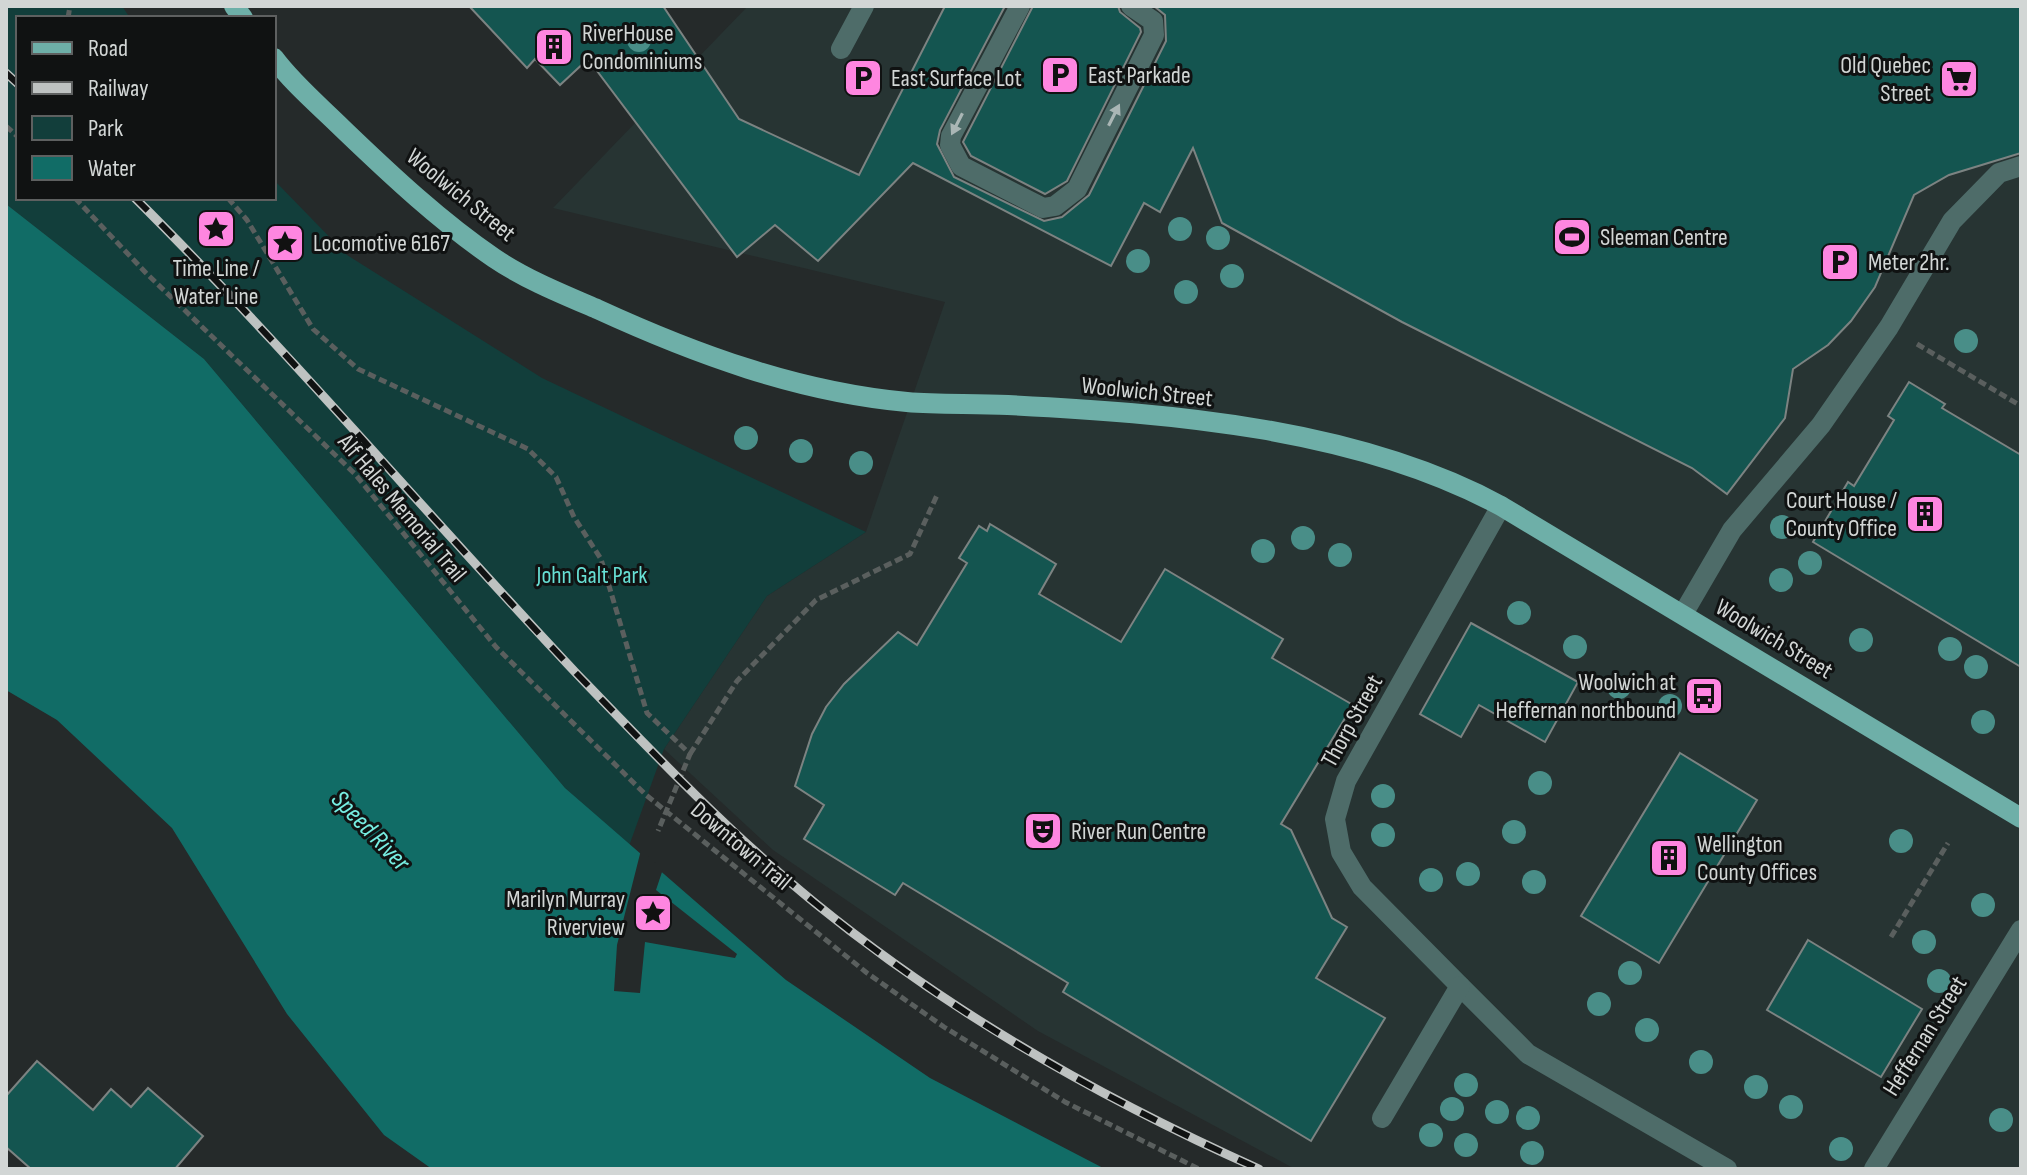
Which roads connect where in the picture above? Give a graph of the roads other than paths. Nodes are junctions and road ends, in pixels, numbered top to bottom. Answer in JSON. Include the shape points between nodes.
{"nodes":[{"id":1,"x":864,"y":6,"type":"edge"},
{"id":2,"x":1020,"y":6,"type":"edge"},
{"id":3,"x":1131,"y":6,"type":"edge"},
{"id":4,"x":841,"y":49,"type":"dead end"},
{"id":5,"x":276,"y":60,"type":"edge"},
{"id":6,"x":2021,"y":166,"type":"edge"},
{"id":7,"x":1501,"y":506,"type":"junction"},
{"id":8,"x":1683,"y":614,"type":"junction"},
{"id":9,"x":2021,"y":818,"type":"edge"},
{"id":10,"x":2021,"y":930,"type":"edge"},
{"id":11,"x":1460,"y":986,"type":"junction"},
{"id":12,"x":1382,"y":1118,"type":"dead end"},
{"id":13,"x":1727,"y":1169,"type":"edge"},
{"id":14,"x":1874,"y":1169,"type":"edge"}],
"edges":[{"from":1,"to":4,"type":"street"},
{"from":2,"to":3,"type":"street","one_way":true,"via":[[950,145],[961,166],[1043,208],[1055,206],[1077,189],[1154,35],[1153,21]]},
{"from":5,"to":7,"type":"main road","name":"Woolwich Street","via":[[444,222],[497,260],[705,355],[830,389],[906,402],[1109,414],[1302,437],[1385,456],[1456,482]]},
{"from":6,"to":8,"type":"street","via":[[1999,173],[1952,221],[1889,327],[1821,425],[1732,530]]},
{"from":7,"to":8,"type":"main road","name":"Woolwich Street"},
{"from":7,"to":11,"type":"street","name":"Thorp Street","via":[[1346,781],[1335,819],[1341,852],[1362,887]]},
{"from":8,"to":9,"type":"main road","name":"Woolwich Street"},
{"from":10,"to":14,"type":"street","name":"Heffernan Street"},
{"from":11,"to":12,"type":"street"},
{"from":11,"to":13,"type":"street","name":"Thorp Street","via":[[1528,1054]]}]}
